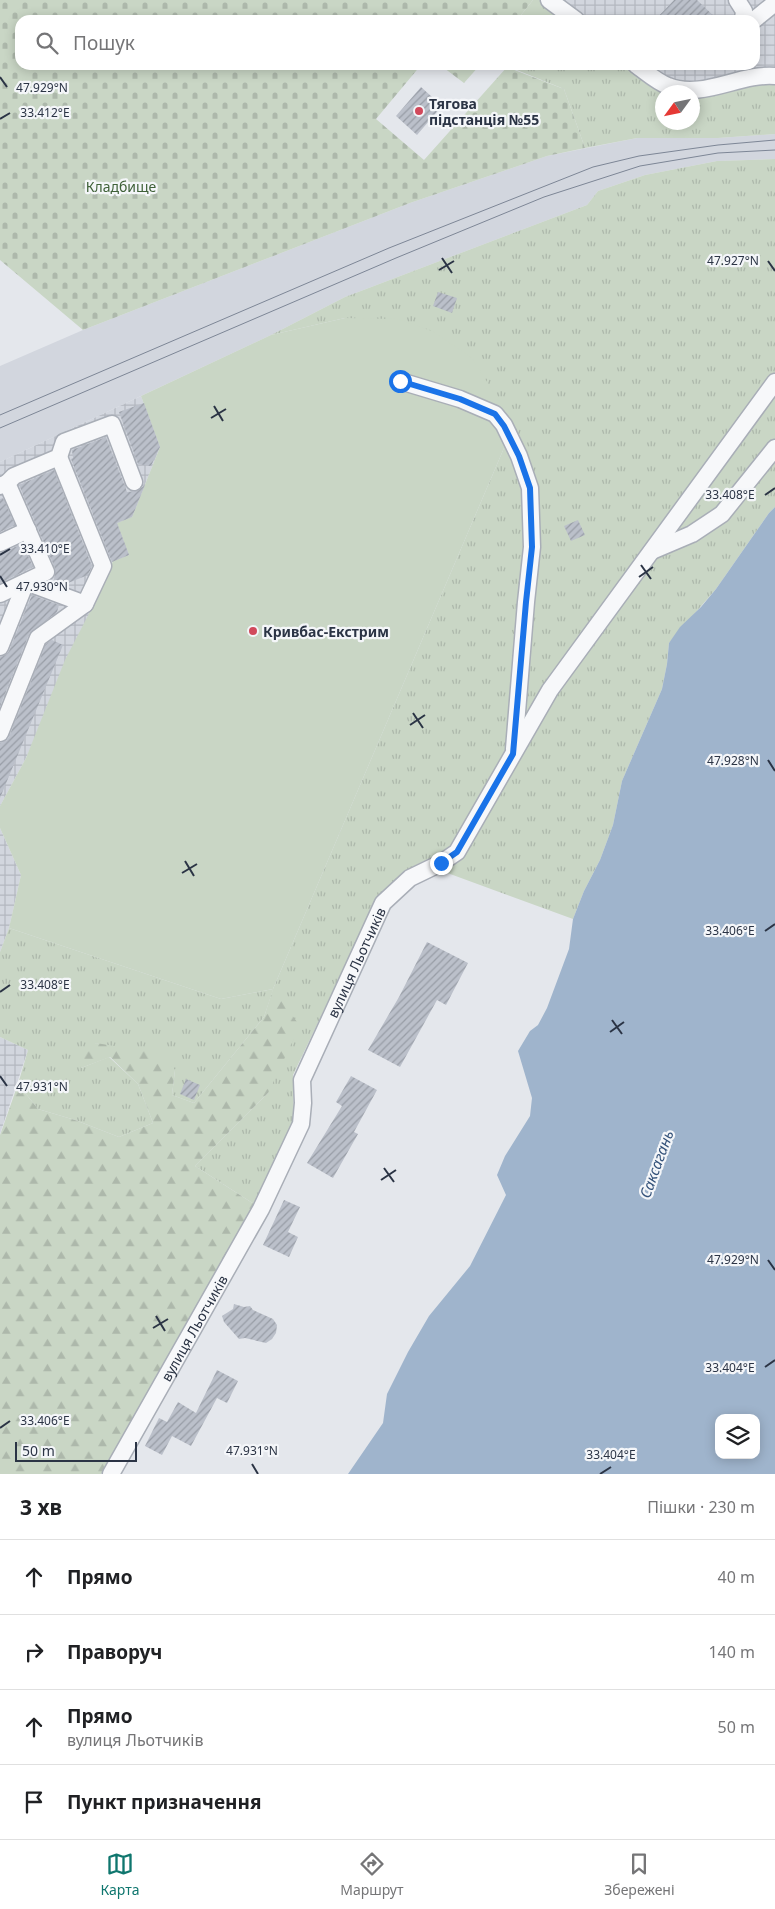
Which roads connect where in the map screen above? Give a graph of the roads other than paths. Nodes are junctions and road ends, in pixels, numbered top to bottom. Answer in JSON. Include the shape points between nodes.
{"nodes":[{"id":1,"x":549,"y":0,"type":"edge"},
{"id":2,"x":737,"y":0,"type":"edge"},
{"id":3,"x":775,"y":3,"type":"edge"},
{"id":4,"x":569,"y":15,"type":"edge"},
{"id":5,"x":744,"y":15,"type":"edge"},
{"id":6,"x":760,"y":15,"type":"edge"},
{"id":7,"x":644,"y":70,"type":"edge"},
{"id":8,"x":775,"y":76,"type":"edge"},
{"id":9,"x":400,"y":381,"type":"dead end"},
{"id":10,"x":775,"y":382,"type":"edge"},
{"id":11,"x":775,"y":448,"type":"edge"},
{"id":12,"x":59,"y":456,"type":"junction"},
{"id":13,"x":134,"y":482,"type":"dead end"},
{"id":14,"x":4,"y":484,"type":"edge"},
{"id":15,"x":28,"y":530,"type":"junction"},
{"id":16,"x":0,"y":543,"type":"edge"},
{"id":17,"x":652,"y":551,"type":"junction"},
{"id":18,"x":26,"y":582,"type":"junction"},
{"id":19,"x":0,"y":594,"type":"edge"},
{"id":20,"x":85,"y":604,"type":"junction"},
{"id":21,"x":0,"y":647,"type":"edge"},
{"id":22,"x":0,"y":733,"type":"edge"},
{"id":23,"x":513,"y":754,"type":"junction"},
{"id":24,"x":111,"y":1474,"type":"edge"}],
"edges":[{"from":1,"to":4,"type":"street"},
{"from":2,"to":5,"type":"street"},
{"from":3,"to":6,"type":"street"},
{"from":7,"to":8,"type":"street","via":[[669,87],[698,91],[750,78]]},
{"from":9,"to":23,"type":"street","via":[[460,399],[495,414],[519,456],[530,488],[532,547]]},
{"from":10,"to":17,"type":"street","name":"вулиця Льотчиків"},
{"from":11,"to":17,"type":"street","via":[[722,514],[692,534]]},
{"from":12,"to":13,"type":"street","via":[[64,442],[112,424]]},
{"from":12,"to":14,"type":"street","via":[[14,476]]},
{"from":12,"to":20,"type":"street","via":[[103,566]]},
{"from":14,"to":15,"type":"street"},
{"from":15,"to":16,"type":"street"},
{"from":15,"to":18,"type":"street","via":[[46,572]]},
{"from":17,"to":23,"type":"street","name":"вулиця Льотчиків","via":[[550,690]]},
{"from":18,"to":19,"type":"street"},
{"from":18,"to":20,"type":"street"},
{"from":18,"to":21,"type":"street"},
{"from":20,"to":22,"type":"street","via":[[38,638]]},
{"from":23,"to":24,"type":"street","name":"вулиця Льотчиків","via":[[457,852],[410,878],[383,903],[302,1080],[301,1124],[260,1209]]}]}
